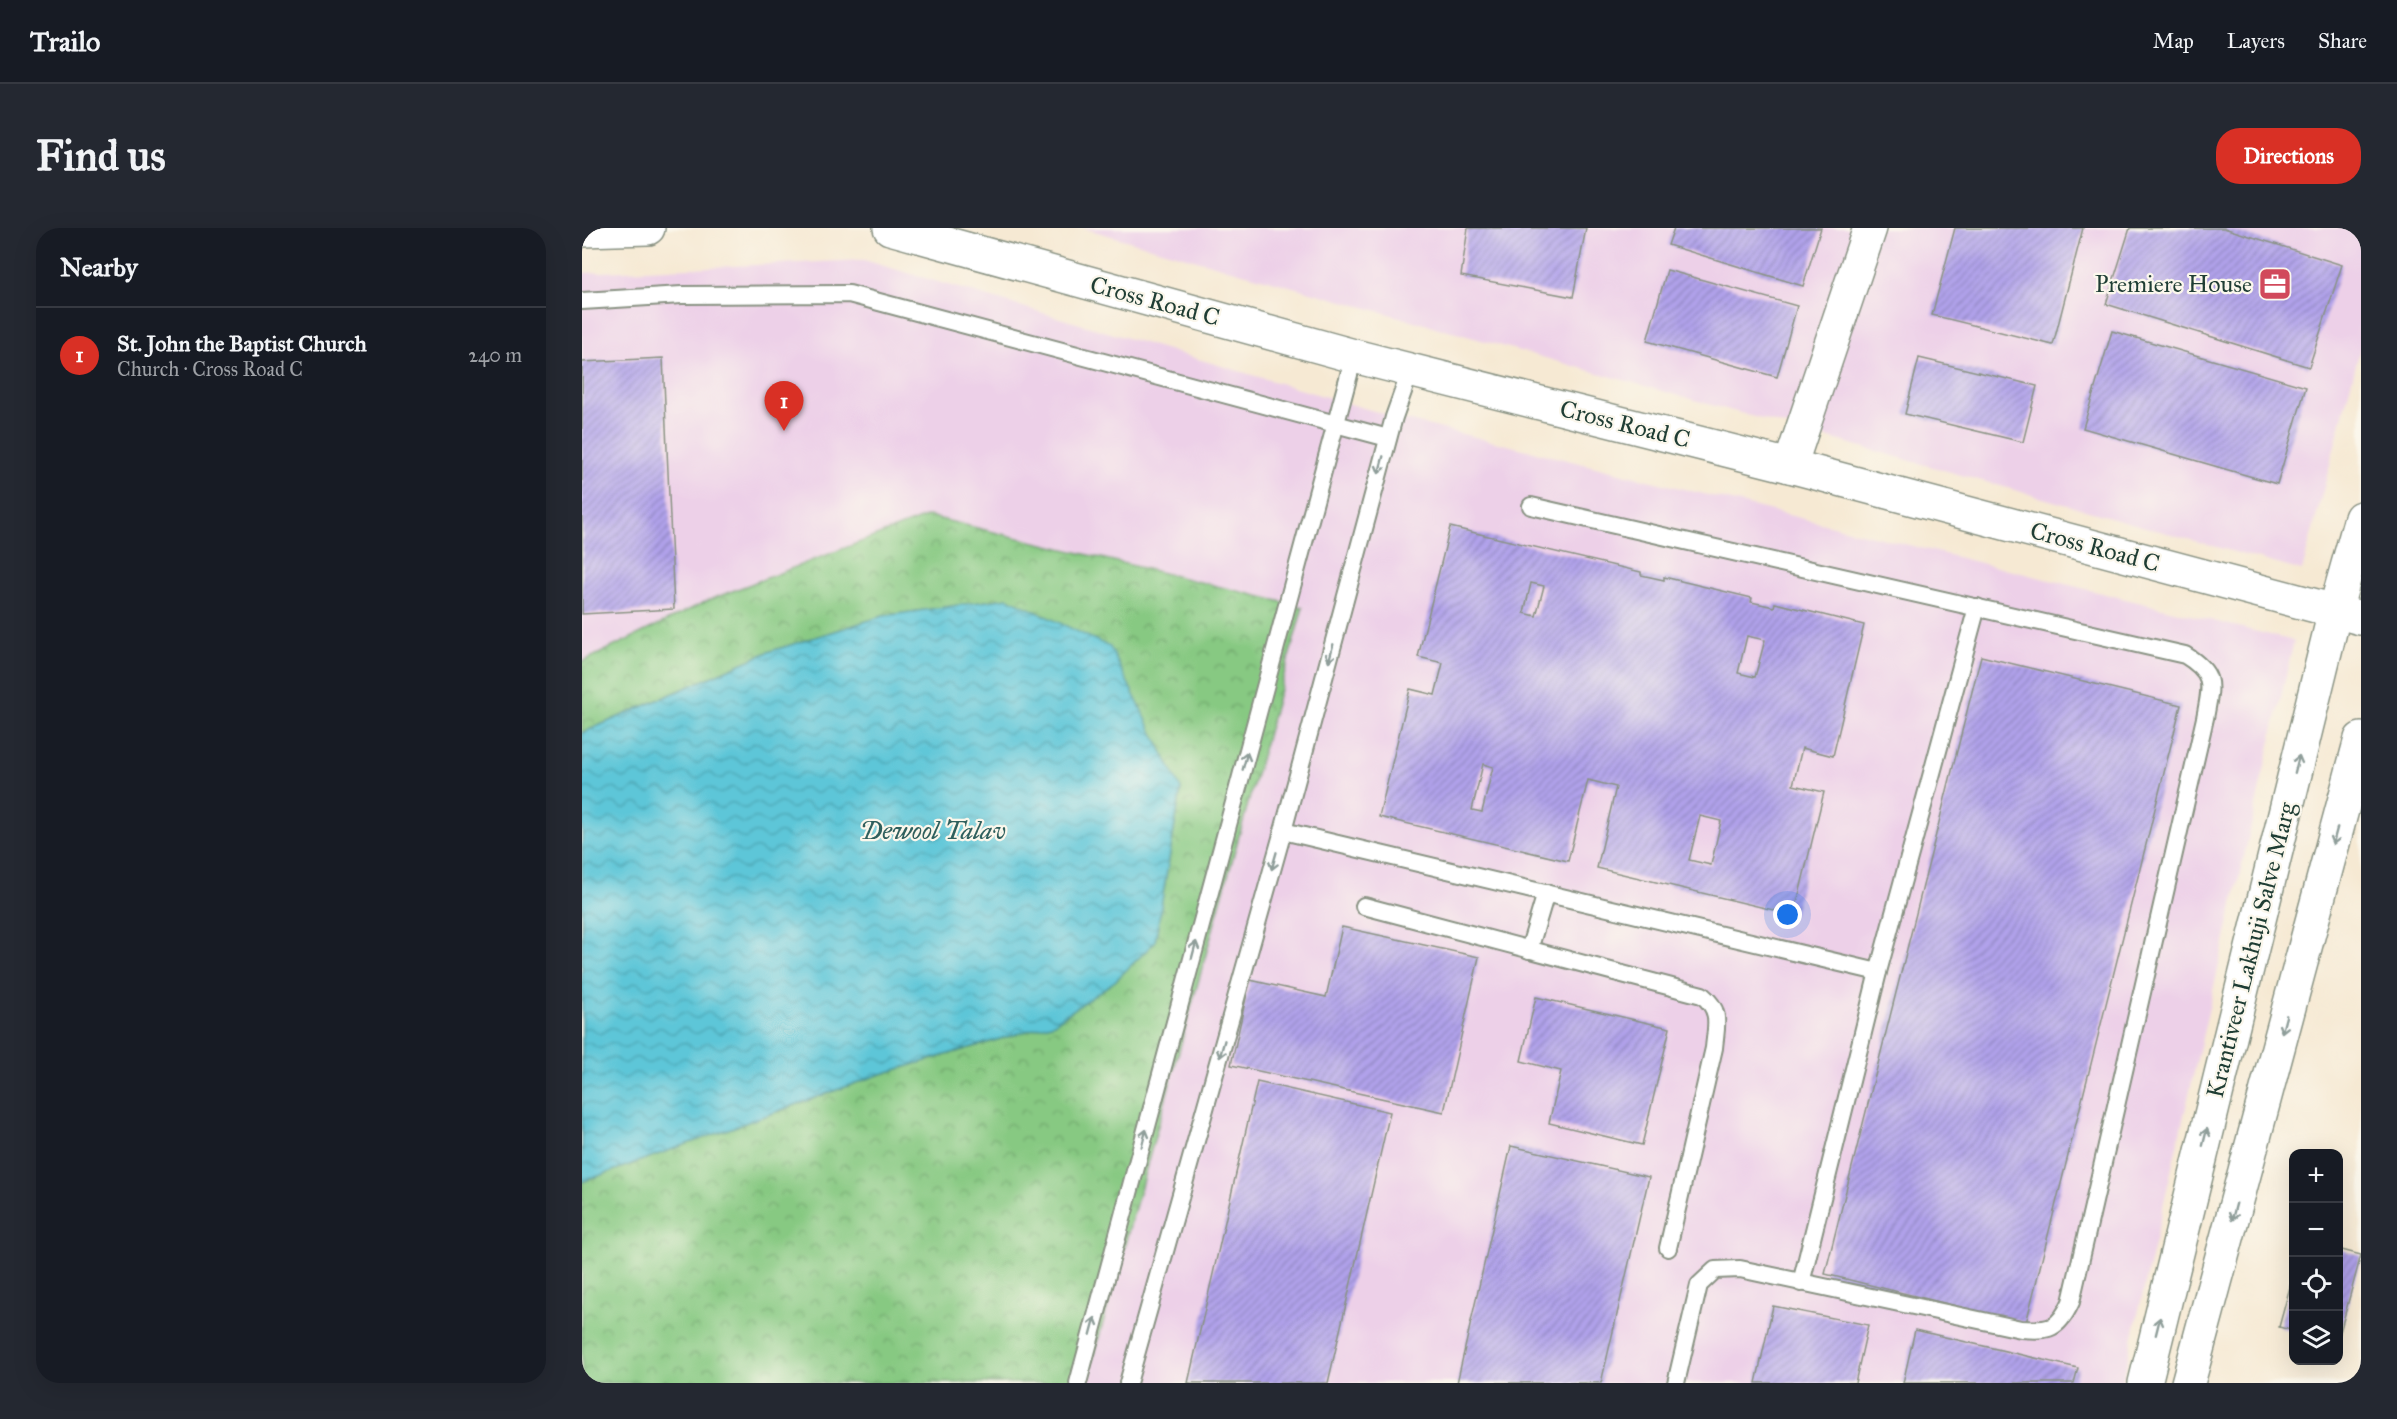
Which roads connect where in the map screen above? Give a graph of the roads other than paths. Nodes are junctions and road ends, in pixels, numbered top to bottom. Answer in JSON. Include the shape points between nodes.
{"nodes":[{"id":1,"x":648,"y":228,"type":"edge"},
{"id":2,"x":890,"y":228,"type":"edge"},
{"id":3,"x":1870,"y":228,"type":"edge"},
{"id":4,"x":582,"y":230,"type":"edge"},
{"id":5,"x":582,"y":301,"type":"edge"},
{"id":6,"x":1354,"y":356,"type":"junction"},
{"id":7,"x":1411,"y":369,"type":"junction"},
{"id":8,"x":1335,"y":423,"type":"junction"},
{"id":9,"x":1388,"y":438,"type":"junction"},
{"id":10,"x":1790,"y":466,"type":"junction"},
{"id":11,"x":1531,"y":506,"type":"dead end"},
{"id":12,"x":2361,"y":518,"type":"edge"},
{"id":13,"x":1977,"y":607,"type":"junction"},
{"id":14,"x":2348,"y":614,"type":"edge"},
{"id":15,"x":2361,"y":739,"type":"edge"},
{"id":16,"x":1283,"y":831,"type":"junction"},
{"id":17,"x":1546,"y":893,"type":"junction"},
{"id":18,"x":1364,"y":906,"type":"dead end"},
{"id":19,"x":1529,"y":950,"type":"junction"},
{"id":20,"x":1878,"y":972,"type":"junction"},
{"id":21,"x":1668,"y":1248,"type":"dead end"},
{"id":22,"x":1801,"y":1283,"type":"junction"},
{"id":23,"x":2195,"y":1382,"type":"edge"},
{"id":24,"x":1078,"y":1383,"type":"edge"},
{"id":25,"x":1128,"y":1383,"type":"edge"},
{"id":26,"x":1676,"y":1383,"type":"edge"},
{"id":27,"x":2145,"y":1383,"type":"edge"}],
"edges":[{"from":1,"to":4,"type":"main road"},
{"from":2,"to":6,"type":"main road","name":"Cross Road C"},
{"from":3,"to":10,"type":"main road"},
{"from":5,"to":8,"type":"lane","via":[[682,295],[849,294]]},
{"from":6,"to":7,"type":"main road","name":"Cross Road C"},
{"from":6,"to":8,"type":"lane"},
{"from":7,"to":9,"type":"lane"},
{"from":7,"to":10,"type":"main road","name":"Cross Road C"},
{"from":8,"to":9,"type":"lane"},
{"from":24,"to":8,"type":"lane","one_way":true},
{"from":9,"to":16,"type":"lane","one_way":true},
{"from":10,"to":14,"type":"main road","name":"Cross Road C"},
{"from":11,"to":13,"type":"lane"},
{"from":12,"to":14,"type":"main road","name":"Krantiveer Lakhuji Salve Marg"},
{"from":13,"to":20,"type":"lane"},
{"from":13,"to":22,"type":"lane","via":[[2185,655],[2207,673],[2210,693],[2071,1302],[2058,1322],[2044,1330],[2021,1329]]},
{"from":27,"to":14,"type":"main road","name":"Krantiveer Lakhuji Salve Marg","one_way":true},
{"from":15,"to":23,"type":"main road","name":"Krantiveer Lakhuji Salve Marg","one_way":true},
{"from":16,"to":17,"type":"lane"},
{"from":16,"to":25,"type":"lane","one_way":true},
{"from":17,"to":19,"type":"lane"},
{"from":17,"to":20,"type":"lane"},
{"from":18,"to":19,"type":"lane"},
{"from":19,"to":21,"type":"lane","via":[[1702,996],[1714,1004],[1714,1048]]},
{"from":20,"to":22,"type":"lane"},
{"from":22,"to":26,"type":"lane","via":[[1740,1269],[1715,1270],[1699,1285]]}]}
